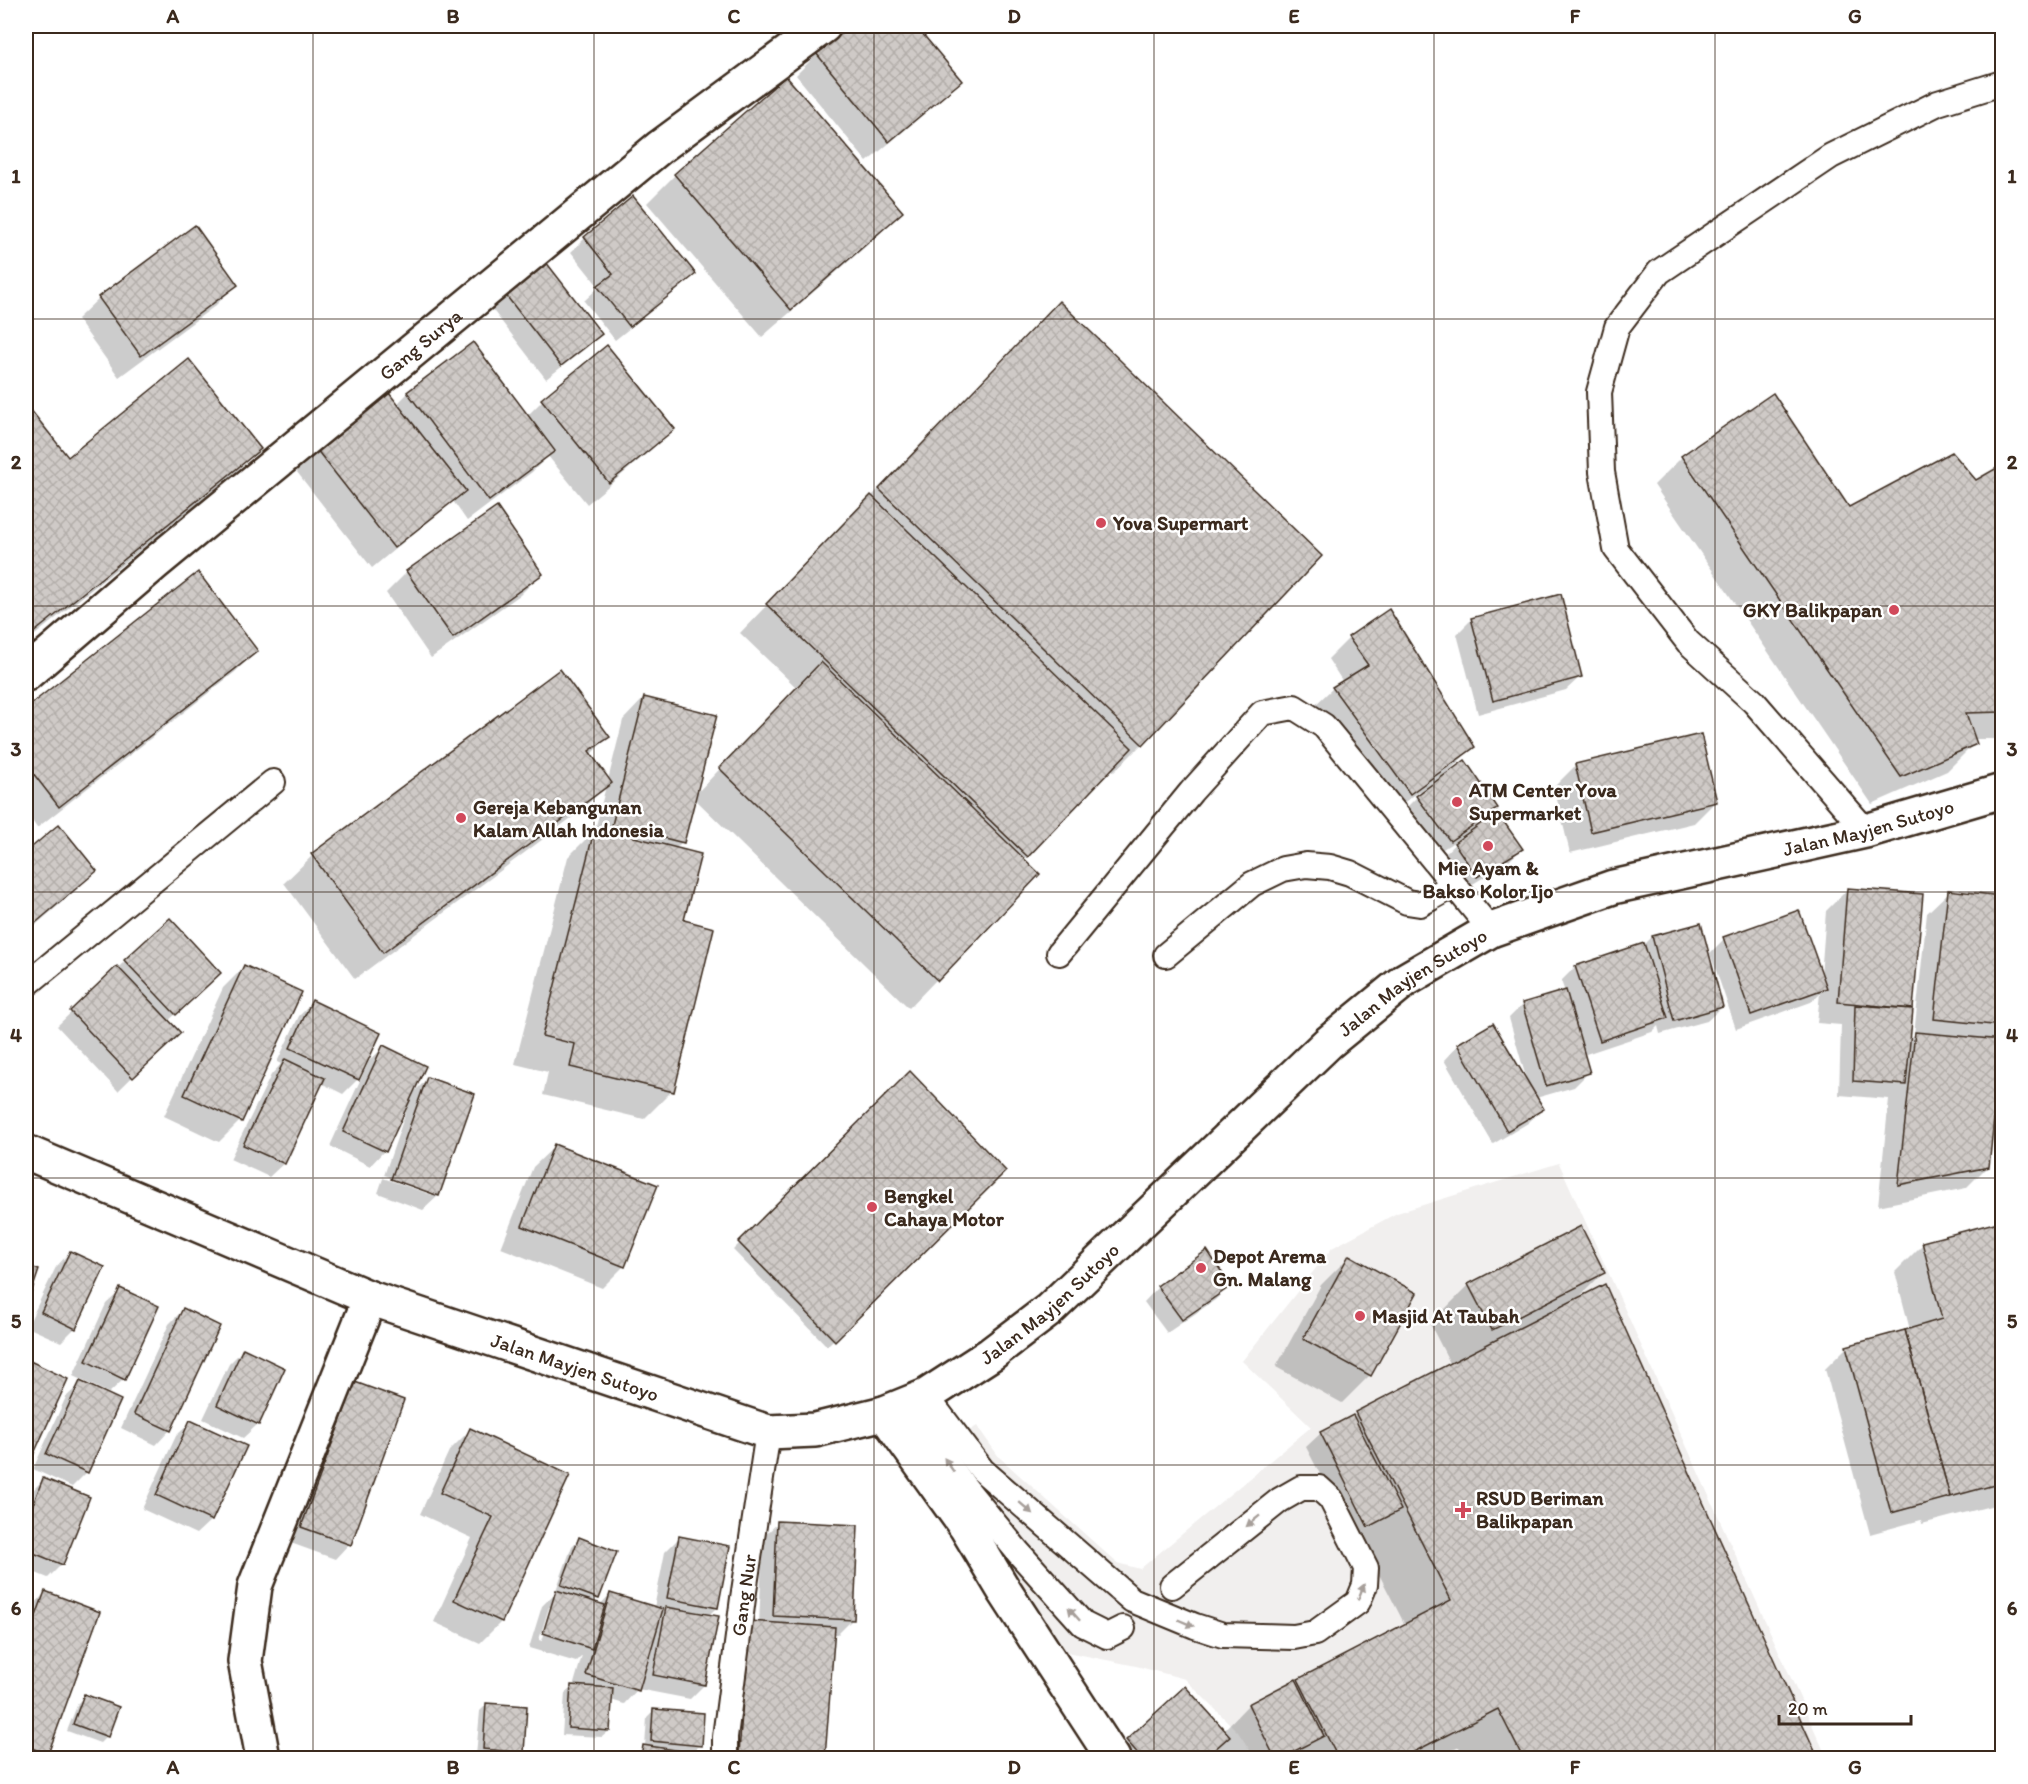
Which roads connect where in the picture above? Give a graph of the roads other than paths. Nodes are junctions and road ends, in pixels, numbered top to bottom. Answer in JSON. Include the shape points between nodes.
{"nodes":[{"id":1,"x":824,"y":26,"type":"edge"},
{"id":2,"x":2002,"y":83,"type":"edge"},
{"id":3,"x":26,"y":674,"type":"edge"},
{"id":4,"x":273,"y":782,"type":"dead end"},
{"id":5,"x":2002,"y":791,"type":"edge"},
{"id":6,"x":1866,"y":831,"type":"junction"},
{"id":7,"x":1454,"y":885,"type":"junction"},
{"id":8,"x":1491,"y":930,"type":"junction"},
{"id":9,"x":1059,"y":953,"type":"dead end"},
{"id":10,"x":1166,"y":955,"type":"dead end"},
{"id":11,"x":26,"y":985,"type":"edge"},
{"id":12,"x":26,"y":1152,"type":"edge"},
{"id":13,"x":370,"y":1298,"type":"junction"},
{"id":14,"x":905,"y":1404,"type":"junction"},
{"id":15,"x":768,"y":1432,"type":"junction"},
{"id":16,"x":1172,"y":1586,"type":"dead end"},
{"id":17,"x":1124,"y":1628,"type":"dead end"},
{"id":18,"x":263,"y":1758,"type":"edge"},
{"id":19,"x":725,"y":1758,"type":"edge"},
{"id":20,"x":1113,"y":1758,"type":"edge"}],
"edges":[{"from":1,"to":3,"type":"main road","name":"Gang Surya","via":[[660,147]]},
{"from":2,"to":6,"type":"lane","via":[[1938,103],[1832,156],[1659,272],[1617,327],[1599,392],[1602,472],[1616,549],[1688,642],[1754,702]]},
{"from":4,"to":11,"type":"lane"},
{"from":5,"to":6,"type":"main road","name":"Jalan Mayjen Sutoyo"},
{"from":6,"to":8,"type":"main road","name":"Jalan Mayjen Sutoyo","via":[[1613,887]]},
{"from":7,"to":8,"type":"lane"},
{"from":7,"to":9,"type":"lane","via":[[1324,726],[1294,707],[1262,713],[1191,792]]},
{"from":7,"to":10,"type":"lane","via":[[1420,904],[1407,902],[1330,867],[1282,868],[1252,884]]},
{"from":8,"to":14,"type":"main road","name":"Jalan Mayjen Sutoyo","via":[[1406,980],[1328,1043],[1049,1310],[991,1354]]},
{"from":12,"to":13,"type":"main road","name":"Jalan Mayjen Sutoyo"},
{"from":13,"to":15,"type":"main road","name":"Jalan Mayjen Sutoyo"},
{"from":13,"to":18,"type":"main road","via":[[255,1586],[245,1660]]},
{"from":14,"to":15,"type":"main road","name":"Jalan Mayjen Sutoyo","via":[[815,1430]]},
{"from":14,"to":16,"type":"lane","one_way":true,"via":[[1132,1599],[1194,1626],[1223,1635],[1294,1637],[1315,1633],[1358,1602],[1366,1568],[1331,1499],[1319,1488],[1301,1488],[1280,1500]]},
{"from":17,"to":14,"type":"lane","one_way":true,"via":[[1107,1636],[1083,1624],[963,1485]]},
{"from":14,"to":20,"type":"main road","via":[[966,1527]]},
{"from":15,"to":19,"type":"lane","name":"Gang Nur","via":[[743,1598]]}]}
